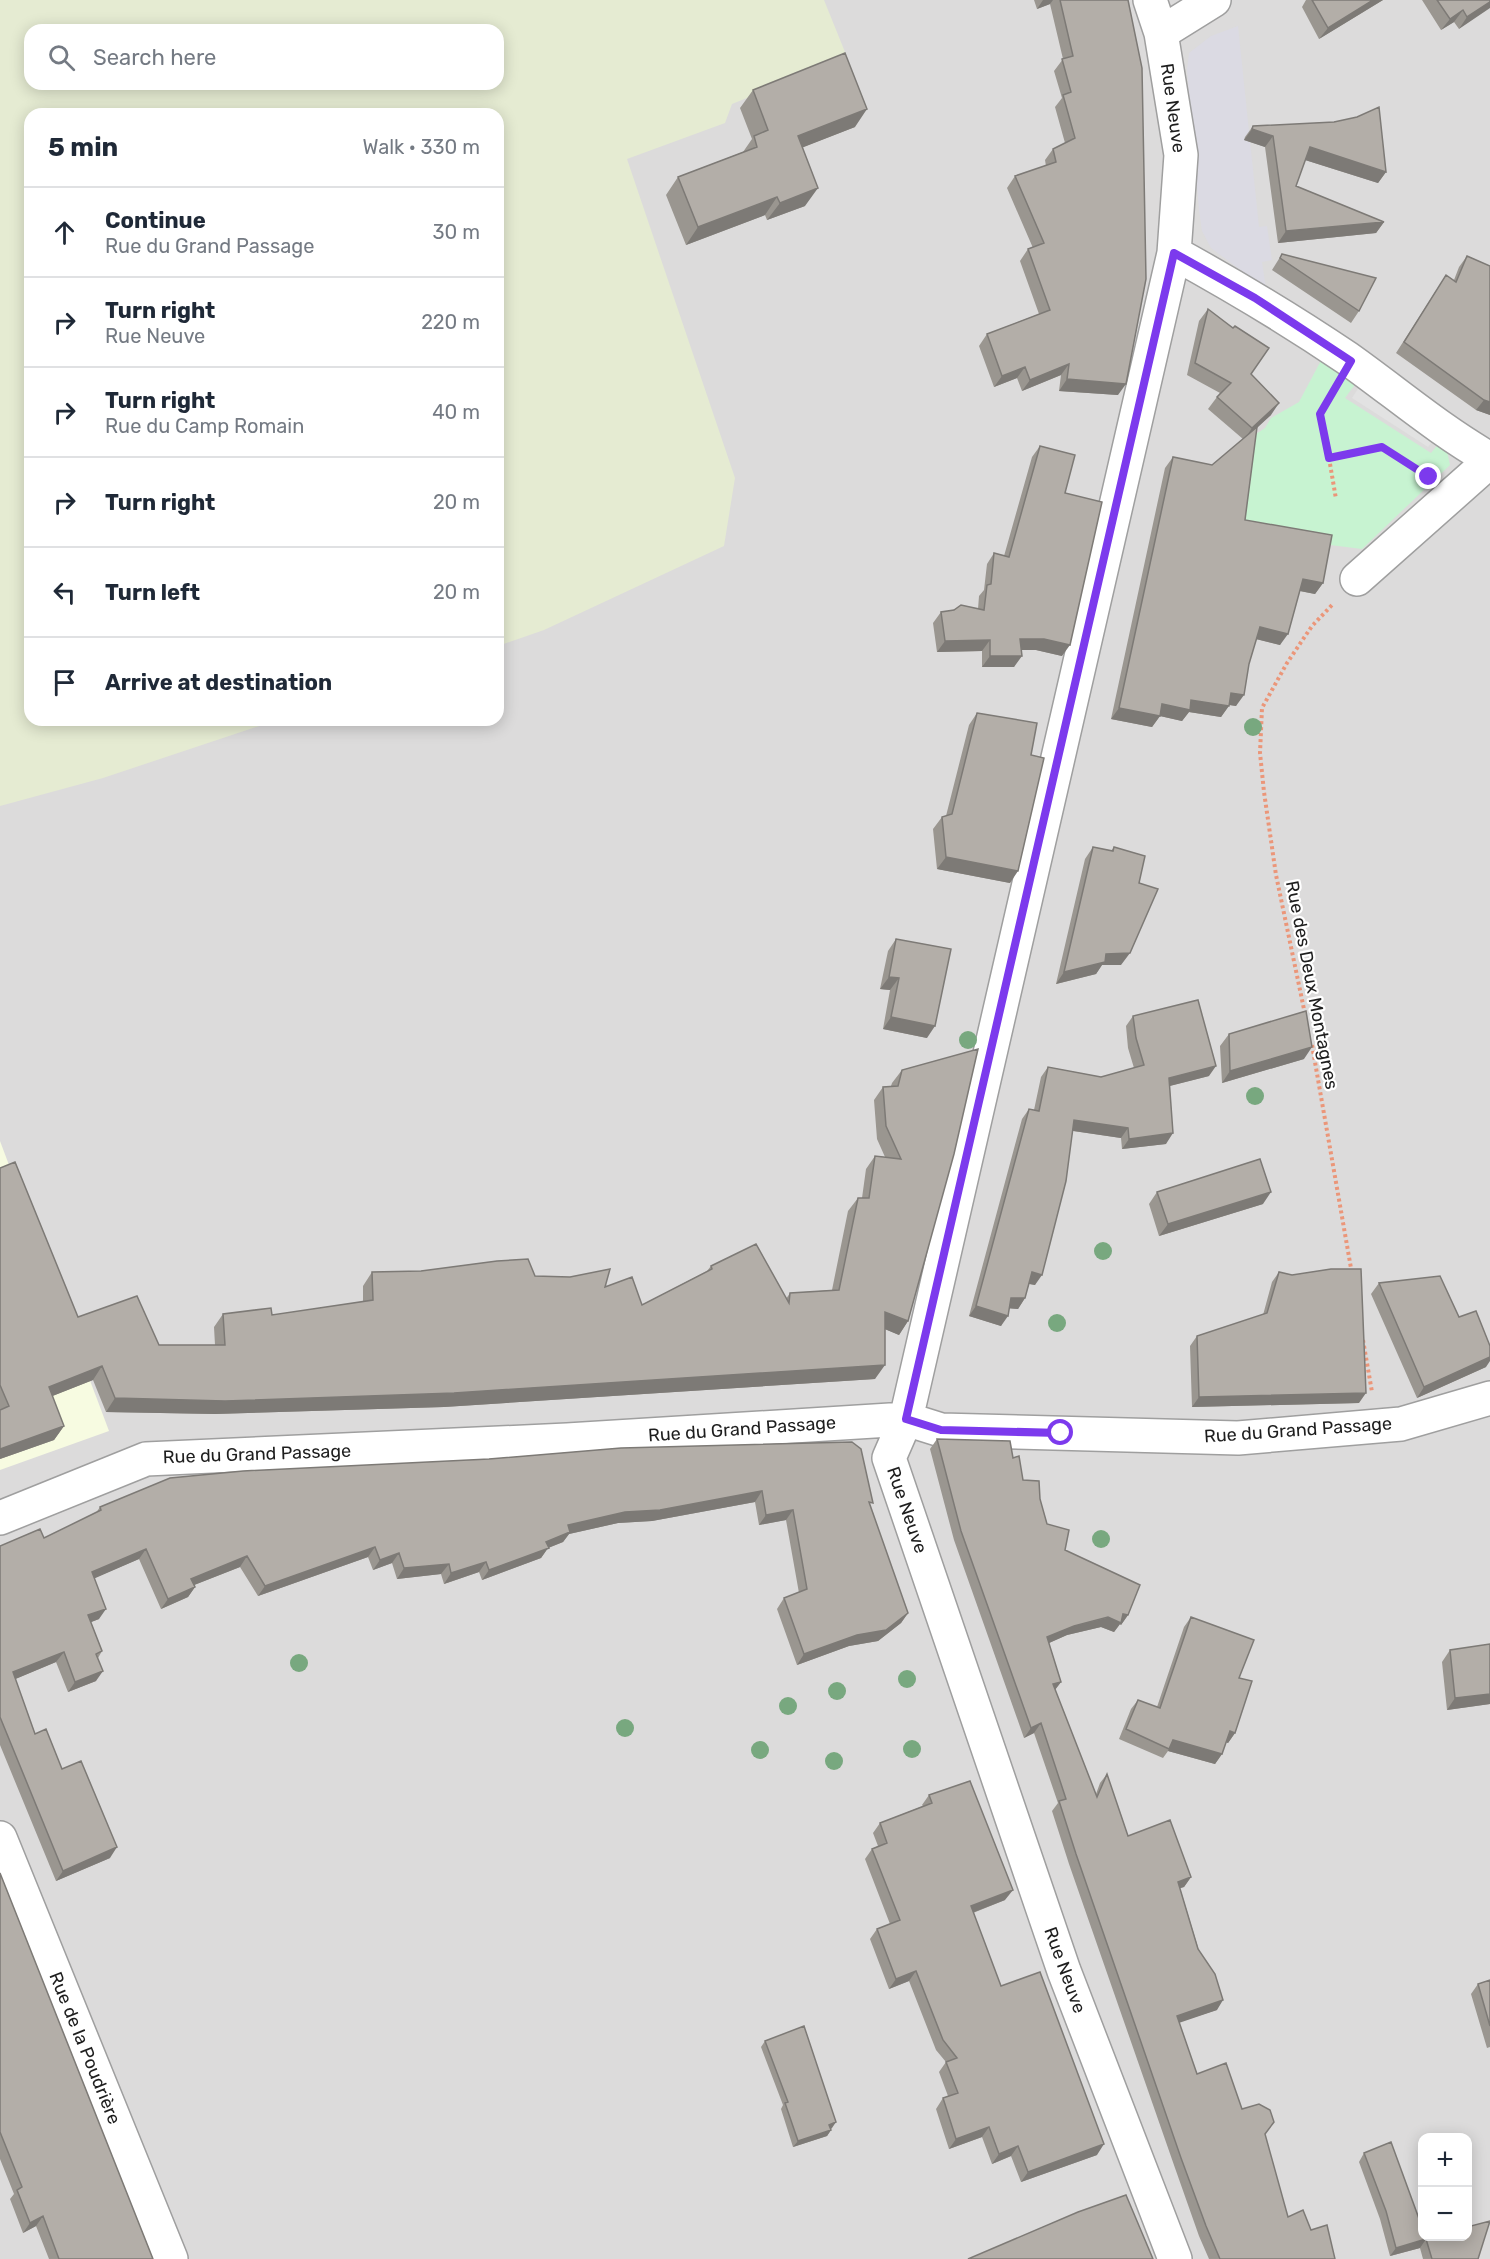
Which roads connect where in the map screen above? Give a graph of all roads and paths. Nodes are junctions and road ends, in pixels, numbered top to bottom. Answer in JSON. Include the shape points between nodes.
{"nodes":[{"id":1,"x":1150,"y":0,"type":"edge"},
{"id":2,"x":1214,"y":0,"type":"edge"},
{"id":3,"x":1161,"y":33,"type":"junction"},
{"id":4,"x":1174,"y":253,"type":"junction"},
{"id":5,"x":1351,"y":361,"type":"junction"},
{"id":6,"x":1329,"y":458,"type":"junction"},
{"id":7,"x":1490,"y":460,"type":"edge"},
{"id":8,"x":1429,"y":477,"type":"dead end"},
{"id":9,"x":1336,"y":499,"type":"dead end"},
{"id":10,"x":1357,"y":579,"type":"joint"},
{"id":11,"x":1307,"y":1023,"type":"edge"},
{"id":12,"x":1309,"y":1034,"type":"edge"},
{"id":13,"x":1352,"y":1276,"type":"edge"},
{"id":14,"x":1362,"y":1333,"type":"edge"},
{"id":15,"x":1490,"y":1398,"type":"edge"},
{"id":16,"x":906,"y":1419,"type":"junction"},
{"id":17,"x":1378,"y":1425,"type":"junction"},
{"id":18,"x":0,"y":1518,"type":"edge"},
{"id":19,"x":0,"y":1838,"type":"edge"},
{"id":20,"x":171,"y":2259,"type":"edge"},
{"id":21,"x":1175,"y":2259,"type":"edge"}],
"edges":[{"from":1,"to":3,"type":"street","name":"Rue Neuve"},
{"from":2,"to":3,"type":"street"},
{"from":3,"to":4,"type":"street","name":"Rue Neuve","via":[[1181,155]]},
{"from":4,"to":5,"type":"street","via":[[1255,298]]},
{"from":4,"to":16,"type":"street","name":"Rue Neuve"},
{"from":5,"to":6,"type":"path","via":[[1320,414]]},
{"from":5,"to":7,"type":"street","via":[[1451,437]]},
{"from":6,"to":8,"type":"path","via":[[1382,447]]},
{"from":6,"to":9,"type":"path"},
{"from":7,"to":10,"type":"street"},
{"from":10,"to":11,"type":"path","name":"Rue des Deux Montagnes","via":[[1312,626],[1262,708],[1260,753],[1264,792],[1276,875]]},
{"from":12,"to":13,"type":"path","name":"Rue des Deux Montagnes"},
{"from":14,"to":17,"type":"path"},
{"from":15,"to":17,"type":"street","name":"Rue du Grand Passage","via":[[1401,1424]]},
{"from":16,"to":17,"type":"street","name":"Rue du Grand Passage","via":[[941,1430],[1238,1438]]},
{"from":16,"to":18,"type":"street","name":"Rue du Grand Passage","via":[[567,1440],[146,1459]]},
{"from":16,"to":21,"type":"street","name":"Rue Neuve","via":[[889,1458],[1064,1971]]},
{"from":19,"to":20,"type":"street","name":"Rue de la Poudrière"}]}
